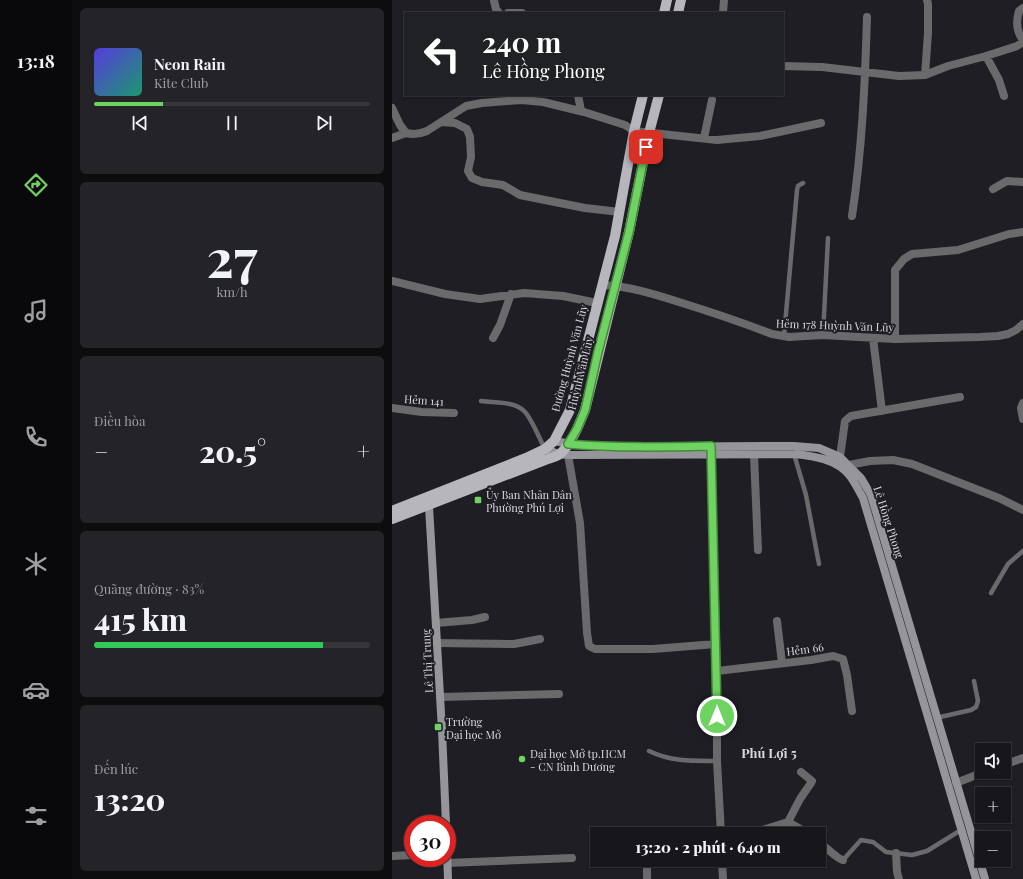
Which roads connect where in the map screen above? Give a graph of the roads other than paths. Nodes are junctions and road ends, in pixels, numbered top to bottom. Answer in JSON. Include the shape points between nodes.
{"nodes":[{"id":1,"x":667,"y":0,"type":"edge"},
{"id":2,"x":681,"y":0,"type":"edge"},
{"id":3,"x":724,"y":0,"type":"edge"},
{"id":4,"x":927,"y":0,"type":"edge"},
{"id":5,"x":494,"y":1,"type":"dead end"},
{"id":6,"x":1023,"y":8,"type":"edge"},
{"id":7,"x":498,"y":12,"type":"edge"},
{"id":8,"x":664,"y":12,"type":"edge"},
{"id":9,"x":678,"y":12,"type":"edge"},
{"id":10,"x":723,"y":12,"type":"edge"},
{"id":11,"x":866,"y":17,"type":"dead end"},
{"id":12,"x":1023,"y":41,"type":"edge"},
{"id":13,"x":986,"y":56,"type":"junction"},
{"id":14,"x":784,"y":66,"type":"edge"},
{"id":15,"x":865,"y":71,"type":"junction"},
{"id":16,"x":925,"y":75,"type":"junction"},
{"id":17,"x":578,"y":96,"type":"edge"},
{"id":18,"x":644,"y":96,"type":"edge"},
{"id":19,"x":659,"y":96,"type":"edge"},
{"id":20,"x":1004,"y":96,"type":"dead end"},
{"id":21,"x":493,"y":98,"type":"edge"},
{"id":22,"x":712,"y":100,"type":"dead end"},
{"id":23,"x":392,"y":108,"type":"edge"},
{"id":24,"x":581,"y":111,"type":"junction"},
{"id":25,"x":442,"y":122,"type":"junction"},
{"id":26,"x":821,"y":123,"type":"dead end"},
{"id":27,"x":634,"y":131,"type":"junction"},
{"id":28,"x":406,"y":133,"type":"junction"},
{"id":29,"x":649,"y":133,"type":"junction"},
{"id":30,"x":392,"y":138,"type":"edge"},
{"id":31,"x":704,"y":138,"type":"junction"},
{"id":32,"x":1023,"y":182,"type":"edge"},
{"id":33,"x":803,"y":183,"type":"dead end"},
{"id":34,"x":993,"y":189,"type":"dead end"},
{"id":35,"x":620,"y":212,"type":"junction"},
{"id":36,"x":852,"y":216,"type":"dead end"},
{"id":37,"x":1023,"y":232,"type":"edge"},
{"id":38,"x":828,"y":238,"type":"dead end"},
{"id":39,"x":392,"y":282,"type":"edge"},
{"id":40,"x":602,"y":285,"type":"junction"},
{"id":41,"x":616,"y":285,"type":"junction"},
{"id":42,"x":511,"y":294,"type":"junction"},
{"id":43,"x":597,"y":303,"type":"junction"},
{"id":44,"x":1023,"y":324,"type":"edge"},
{"id":45,"x":823,"y":335,"type":"junction"},
{"id":46,"x":784,"y":336,"type":"junction"},
{"id":47,"x":493,"y":338,"type":"dead end"},
{"id":48,"x":873,"y":338,"type":"junction"},
{"id":49,"x":895,"y":339,"type":"junction"},
{"id":50,"x":960,"y":397,"type":"dead end"},
{"id":51,"x":481,"y":401,"type":"dead end"},
{"id":52,"x":1023,"y":403,"type":"edge"},
{"id":53,"x":392,"y":408,"type":"edge"},
{"id":54,"x":882,"y":410,"type":"junction"},
{"id":55,"x":454,"y":413,"type":"dead end"},
{"id":56,"x":1023,"y":419,"type":"edge"},
{"id":57,"x":554,"y":441,"type":"junction"},
{"id":58,"x":568,"y":444,"type":"junction"},
{"id":59,"x":545,"y":449,"type":"junction"},
{"id":60,"x":711,"y":450,"type":"junction"},
{"id":61,"x":794,"y":454,"type":"junction"},
{"id":62,"x":563,"y":455,"type":"junction"},
{"id":63,"x":754,"y":455,"type":"junction"},
{"id":64,"x":840,"y":457,"type":"junction"},
{"id":65,"x":849,"y":465,"type":"junction"},
{"id":66,"x":427,"y":502,"type":"junction"},
{"id":67,"x":1023,"y":510,"type":"edge"},
{"id":68,"x":392,"y":511,"type":"edge"},
{"id":69,"x":392,"y":519,"type":"edge"},
{"id":70,"x":758,"y":550,"type":"dead end"},
{"id":71,"x":1023,"y":551,"type":"edge"},
{"id":72,"x":819,"y":564,"type":"dead end"},
{"id":73,"x":992,"y":593,"type":"dead end"},
{"id":74,"x":485,"y":618,"type":"dead end"},
{"id":75,"x":777,"y":621,"type":"dead end"},
{"id":76,"x":436,"y":624,"type":"junction"},
{"id":77,"x":540,"y":639,"type":"dead end"},
{"id":78,"x":437,"y":643,"type":"junction"},
{"id":79,"x":716,"y":644,"type":"junction"},
{"id":80,"x":782,"y":663,"type":"junction"},
{"id":81,"x":717,"y":671,"type":"junction"},
{"id":82,"x":974,"y":681,"type":"dead end"},
{"id":83,"x":559,"y":694,"type":"dead end"},
{"id":84,"x":440,"y":697,"type":"junction"},
{"id":85,"x":852,"y":711,"type":"dead end"},
{"id":86,"x":936,"y":718,"type":"junction"},
{"id":87,"x":649,"y":751,"type":"dead end"},
{"id":88,"x":1023,"y":758,"type":"edge"},
{"id":89,"x":717,"y":760,"type":"junction"},
{"id":90,"x":1011,"y":762,"type":"edge"},
{"id":91,"x":801,"y":772,"type":"dead end"},
{"id":92,"x":975,"y":776,"type":"edge"},
{"id":93,"x":956,"y":783,"type":"junction"},
{"id":94,"x":446,"y":815,"type":"edge"},
{"id":95,"x":788,"y":822,"type":"junction"},
{"id":96,"x":721,"y":827,"type":"edge"},
{"id":97,"x":772,"y":827,"type":"edge"},
{"id":98,"x":797,"y":827,"type":"edge"},
{"id":99,"x":961,"y":830,"type":"junction"},
{"id":100,"x":826,"y":847,"type":"edge"},
{"id":101,"x":896,"y":853,"type":"junction"},
{"id":102,"x":404,"y":855,"type":"edge"},
{"id":103,"x":392,"y":856,"type":"edge"},
{"id":104,"x":456,"y":857,"type":"edge"},
{"id":105,"x":572,"y":858,"type":"dead end"},
{"id":106,"x":843,"y":860,"type":"joint"},
{"id":107,"x":447,"y":867,"type":"edge"},
{"id":108,"x":647,"y":867,"type":"edge"},
{"id":109,"x":722,"y":867,"type":"edge"},
{"id":110,"x":448,"y":879,"type":"edge"},
{"id":111,"x":647,"y":879,"type":"edge"},
{"id":112,"x":723,"y":879,"type":"edge"},
{"id":113,"x":899,"y":879,"type":"edge"},
{"id":114,"x":976,"y":879,"type":"edge"},
{"id":115,"x":985,"y":879,"type":"edge"}],
"edges":[{"from":1,"to":8,"type":"main road"},
{"from":2,"to":9,"type":"main road"},
{"from":3,"to":10,"type":"street"},
{"from":4,"to":16,"type":"street"},
{"from":5,"to":7,"type":"street"},
{"from":6,"to":12,"type":"street","via":[[1019,11],[1016,21]]},
{"from":11,"to":15,"type":"street"},
{"from":12,"to":13,"type":"street","via":[[1017,46]]},
{"from":13,"to":16,"type":"street"},
{"from":13,"to":20,"type":"street","via":[[999,80]]},
{"from":14,"to":15,"type":"street"},
{"from":15,"to":16,"type":"street","via":[[899,76]]},
{"from":15,"to":36,"type":"street"},
{"from":17,"to":24,"type":"street"},
{"from":18,"to":27,"type":"main road","name":"Đường Huỳnh Văn Lũy"},
{"from":19,"to":29,"type":"main road","name":"Huỳnh Văn Lũy"},
{"from":21,"to":24,"type":"street","via":[[543,102]]},
{"from":21,"to":25,"type":"street","via":[[466,106]]},
{"from":22,"to":31,"type":"street"},
{"from":23,"to":28,"type":"street"},
{"from":24,"to":27,"type":"street","via":[[625,125]]},
{"from":25,"to":28,"type":"street","via":[[420,134]]},
{"from":25,"to":35,"type":"street","via":[[456,123],[467,128],[471,157],[468,171],[472,178],[504,185],[520,194],[585,208]]},
{"from":26,"to":31,"type":"street","via":[[760,136],[718,140]]},
{"from":27,"to":29,"type":"street"},
{"from":27,"to":35,"type":"main road","name":"Đường Huỳnh Văn Lũy"},
{"from":28,"to":30,"type":"street"},
{"from":29,"to":31,"type":"street"},
{"from":29,"to":41,"type":"main road","name":"Huỳnh Văn Lũy"},
{"from":32,"to":34,"type":"street","via":[[1007,181]]},
{"from":33,"to":46,"type":"lane","via":[[797,190]]},
{"from":35,"to":40,"type":"main road","name":"Đường Huỳnh Văn Lũy"},
{"from":37,"to":49,"type":"street","via":[[958,250],[912,254],[904,259],[895,270]]},
{"from":38,"to":45,"type":"lane"},
{"from":39,"to":42,"type":"street","via":[[480,299]]},
{"from":40,"to":41,"type":"street","name":"Hẻm 178 Huỳnh Văn Lũy"},
{"from":40,"to":43,"type":"main road","name":"Đường Huỳnh Văn Lũy"},
{"from":41,"to":46,"type":"street","name":"Hẻm 178 Huỳnh Văn Lũy","via":[[651,293]]},
{"from":41,"to":58,"type":"main road","name":"Huỳnh Văn Lũy","via":[[585,410]]},
{"from":42,"to":43,"type":"street","via":[[563,296]]},
{"from":42,"to":47,"type":"street"},
{"from":43,"to":57,"type":"main road","name":"Đường Huỳnh Văn Lũy","via":[[570,410]]},
{"from":44,"to":49,"type":"street","name":"Hẻm 178 Huỳnh Văn Lũy","via":[[1016,330],[998,336]]},
{"from":45,"to":46,"type":"street","name":"Hẻm 178 Huỳnh Văn Lũy"},
{"from":45,"to":48,"type":"street","name":"Hẻm 178 Huỳnh Văn Lũy"},
{"from":48,"to":49,"type":"street","name":"Hẻm 178 Huỳnh Văn Lũy"},
{"from":48,"to":54,"type":"street"},
{"from":50,"to":54,"type":"street"},
{"from":51,"to":59,"type":"lane","via":[[508,404],[524,411]]},
{"from":52,"to":56,"type":"street"},
{"from":53,"to":55,"type":"street","name":"Hẻm 141"},
{"from":54,"to":64,"type":"street","via":[[846,418]]},
{"from":57,"to":58,"type":"street","name":"Lê Hồng Phong"},
{"from":57,"to":59,"type":"main road","name":"Đường Huỳnh Văn Lũy"},
{"from":58,"to":60,"type":"street","name":"Lê Hồng Phong"},
{"from":58,"to":62,"type":"main road","name":"Huỳnh Văn Lũy"},
{"from":59,"to":62,"type":"street","name":"Lê Hồng Phong"},
{"from":59,"to":66,"type":"main road","name":"Đường Huỳnh Văn Lũy"},
{"from":60,"to":62,"type":"street","name":"Lê Hồng Phong"},
{"from":60,"to":63,"type":"street","name":"Lê Hồng Phong"},
{"from":60,"to":64,"type":"street","name":"Lê Hồng Phong","via":[[794,446],[819,448]]},
{"from":60,"to":79,"type":"street"},
{"from":61,"to":63,"type":"street","name":"Lê Hồng Phong"},
{"from":61,"to":72,"type":"lane","via":[[806,496]]},
{"from":61,"to":99,"type":"street","name":"Lê Hồng Phong","via":[[817,457],[836,464],[850,476],[863,498]]},
{"from":62,"to":66,"type":"main road","name":"Huỳnh Văn Lũy"},
{"from":62,"to":79,"type":"street","via":[[580,522],[589,646],[595,649],[631,649]]},
{"from":63,"to":70,"type":"street"},
{"from":64,"to":65,"type":"street","name":"Lê Hồng Phong"},
{"from":65,"to":67,"type":"street","via":[[893,460],[912,464]]},
{"from":65,"to":86,"type":"street","name":"Lê Hồng Phong","via":[[862,478],[871,495]]},
{"from":66,"to":68,"type":"main road","name":"Huỳnh Văn Lũy"},
{"from":66,"to":69,"type":"main road","name":"Huỳnh Văn Lũy"},
{"from":66,"to":76,"type":"street","name":"Lê Thị Trung"},
{"from":71,"to":73,"type":"lane","via":[[1008,564]]},
{"from":74,"to":76,"type":"street"},
{"from":75,"to":80,"type":"street"},
{"from":76,"to":78,"type":"street","name":"Lê Thị Trung"},
{"from":77,"to":78,"type":"street","via":[[514,644]]},
{"from":78,"to":84,"type":"street","name":"Lê Thị Trung"},
{"from":79,"to":81,"type":"street"},
{"from":80,"to":81,"type":"street","name":"Hẻm 66"},
{"from":80,"to":85,"type":"street","name":"Hẻm 66","via":[[833,656],[843,659]]},
{"from":81,"to":89,"type":"street"},
{"from":82,"to":86,"type":"lane","via":[[978,701],[976,707]]},
{"from":83,"to":84,"type":"street"},
{"from":84,"to":94,"type":"street","name":"Lê Thị Trung"},
{"from":86,"to":93,"type":"street","name":"Lê Hồng Phong"},
{"from":87,"to":89,"type":"lane","via":[[681,761]]},
{"from":88,"to":90,"type":"street"},
{"from":89,"to":96,"type":"street"},
{"from":91,"to":95,"type":"street","via":[[812,780]]},
{"from":92,"to":93,"type":"street"},
{"from":93,"to":115,"type":"street","name":"Lê Hồng Phong"},
{"from":95,"to":97,"type":"street"},
{"from":95,"to":98,"type":"street"},
{"from":99,"to":101,"type":"lane","via":[[927,851],[912,854]]},
{"from":99,"to":114,"type":"street","name":"Lê Hồng Phong"},
{"from":100,"to":106,"type":"street","via":[[838,859]]},
{"from":101,"to":106,"type":"lane","via":[[886,852],[873,842],[862,840]]},
{"from":101,"to":113,"type":"street"},
{"from":102,"to":103,"type":"street"},
{"from":104,"to":105,"type":"street"},
{"from":107,"to":110,"type":"street"},
{"from":108,"to":111,"type":"street"},
{"from":109,"to":112,"type":"street"}]}
